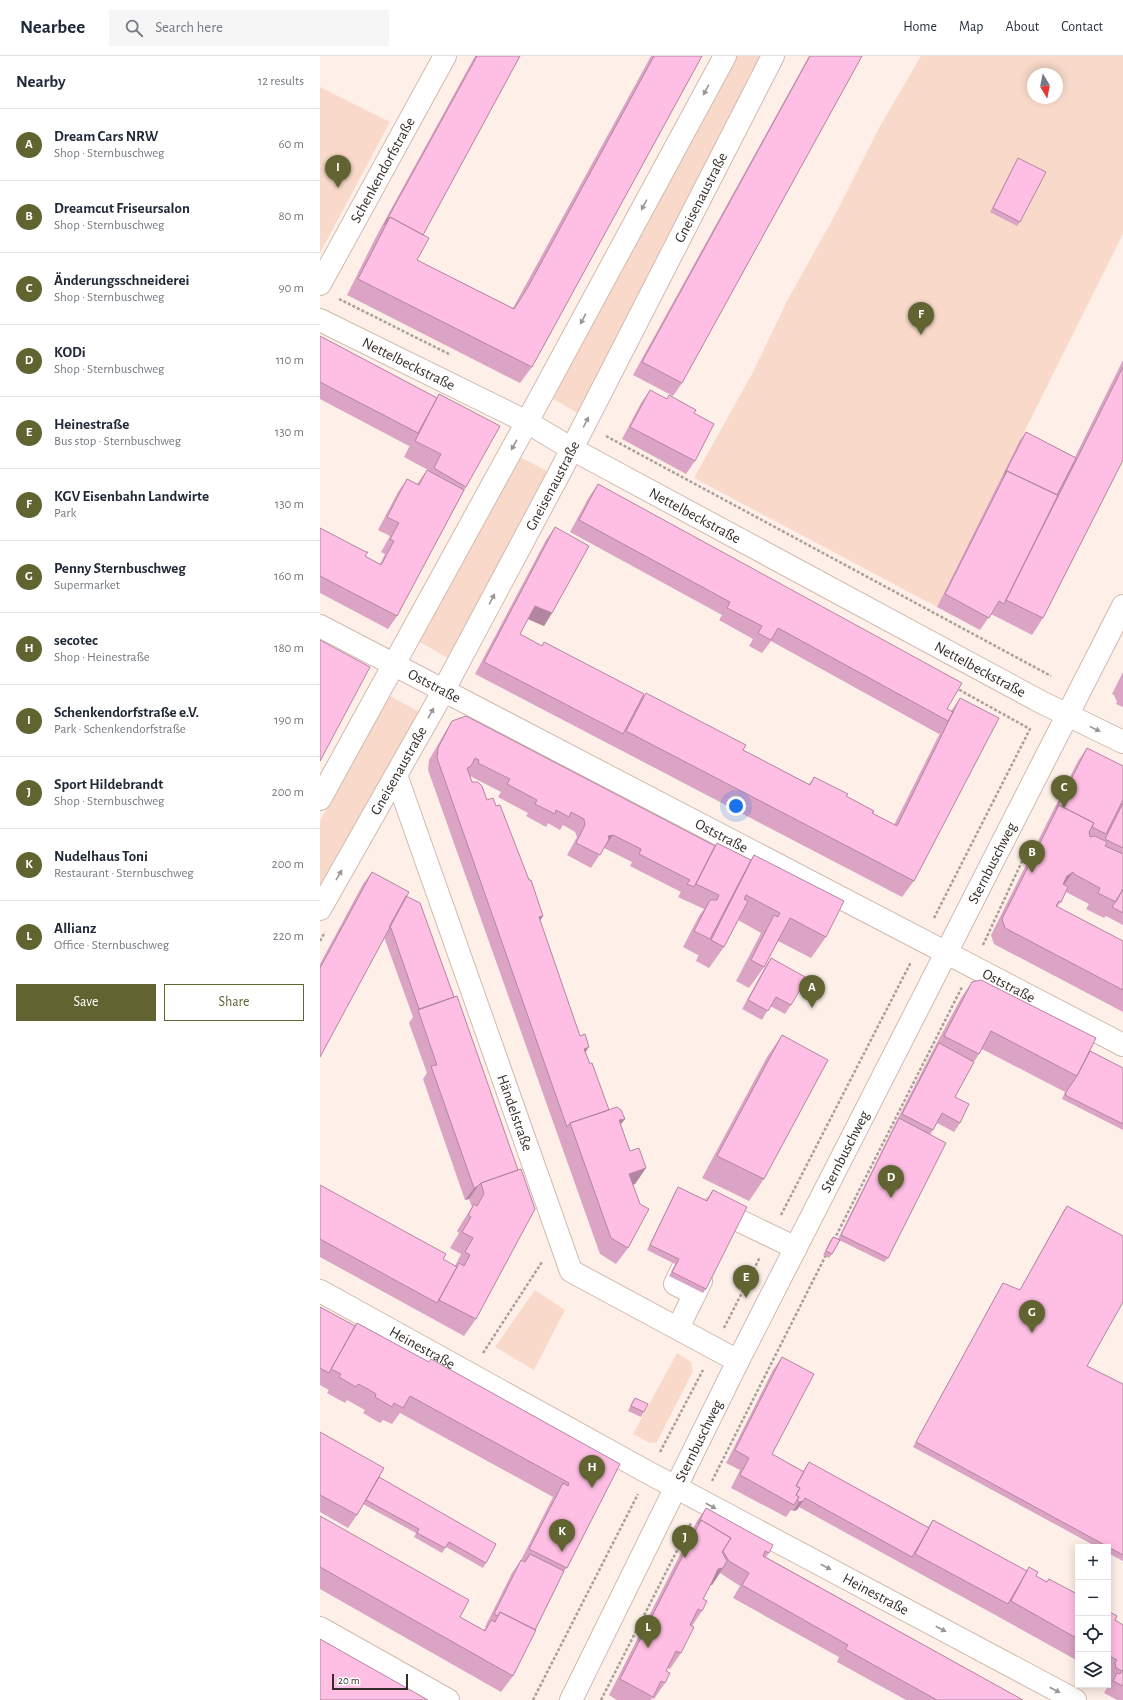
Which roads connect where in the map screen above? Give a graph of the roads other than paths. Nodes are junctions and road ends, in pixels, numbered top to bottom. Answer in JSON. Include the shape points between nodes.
{"nodes":[{"id":1,"x":445,"y":56,"type":"edge"},
{"id":2,"x":725,"y":56,"type":"edge"},
{"id":3,"x":773,"y":56,"type":"edge"},
{"id":4,"x":327,"y":290,"type":"edge"},
{"id":5,"x":320,"y":320,"type":"edge"},
{"id":6,"x":527,"y":422,"type":"junction"},
{"id":7,"x":572,"y":449,"type":"junction"},
{"id":8,"x":1123,"y":606,"type":"edge"},
{"id":9,"x":320,"y":626,"type":"edge"},
{"id":10,"x":393,"y":665,"type":"junction"},
{"id":11,"x":443,"y":691,"type":"junction"},
{"id":12,"x":1067,"y":715,"type":"junction"},
{"id":13,"x":1123,"y":742,"type":"edge"},
{"id":14,"x":396,"y":775,"type":"junction"},
{"id":15,"x":320,"y":799,"type":"edge"},
{"id":16,"x":320,"y":909,"type":"edge"},
{"id":17,"x":945,"y":953,"type":"junction"},
{"id":18,"x":1123,"y":1046,"type":"edge"},
{"id":19,"x":733,"y":1218,"type":"junction"},
{"id":20,"x":723,"y":1238,"type":"edge"},
{"id":21,"x":796,"y":1248,"type":"junction"},
{"id":22,"x":710,"y":1264,"type":"edge"},
{"id":23,"x":320,"y":1290,"type":"edge"},
{"id":24,"x":695,"y":1294,"type":"junction"},
{"id":25,"x":678,"y":1328,"type":"junction"},
{"id":26,"x":738,"y":1361,"type":"junction"},
{"id":27,"x":677,"y":1488,"type":"junction"},
{"id":28,"x":320,"y":1628,"type":"edge"},
{"id":29,"x":448,"y":1700,"type":"edge"},
{"id":30,"x":571,"y":1700,"type":"edge"},
{"id":31,"x":1075,"y":1700,"type":"edge"}],
"edges":[{"from":1,"to":4,"type":"street","name":"Schenkendorfstraße"},
{"from":2,"to":6,"type":"street","one_way":true},
{"from":7,"to":3,"type":"street","name":"Gneisenaustraße","one_way":true},
{"from":5,"to":6,"type":"street","name":"Nettelbeckstraße"},
{"from":6,"to":7,"type":"street","name":"Nettelbeckstraße"},
{"from":6,"to":10,"type":"street","one_way":true},
{"from":11,"to":7,"type":"street","name":"Gneisenaustraße","one_way":true},
{"from":7,"to":12,"type":"street","name":"Nettelbeckstraße"},
{"from":8,"to":12,"type":"street","name":"Sternbuschweg"},
{"from":9,"to":10,"type":"street","name":"Oststraße"},
{"from":10,"to":11,"type":"street","name":"Oststraße"},
{"from":10,"to":15,"type":"street"},
{"from":14,"to":11,"type":"street","name":"Gneisenaustraße","one_way":true},
{"from":11,"to":17,"type":"street","name":"Oststraße"},
{"from":12,"to":13,"type":"street","name":"Nettelbeckstraße","one_way":true},
{"from":12,"to":17,"type":"street","name":"Sternbuschweg"},
{"from":16,"to":14,"type":"street","name":"Gneisenaustraße","one_way":true},
{"from":14,"to":25,"type":"street","name":"Händelstraße","via":[[571,1271]]},
{"from":17,"to":18,"type":"street","name":"Oststraße"},
{"from":17,"to":21,"type":"street","name":"Sternbuschweg"},
{"from":19,"to":20,"type":"street"},
{"from":19,"to":21,"type":"street"},
{"from":19,"to":24,"type":"street","via":[[713,1208],[701,1231],[675,1284]]},
{"from":21,"to":26,"type":"street","name":"Sternbuschweg"},
{"from":22,"to":24,"type":"street"},
{"from":23,"to":27,"type":"street","name":"Heinestraße"},
{"from":24,"to":25,"type":"street"},
{"from":25,"to":26,"type":"street","name":"Händelstraße"},
{"from":26,"to":27,"type":"street","name":"Sternbuschweg"},
{"from":27,"to":30,"type":"street","name":"Sternbuschweg"},
{"from":27,"to":31,"type":"street","name":"Heinestraße","one_way":true},
{"from":28,"to":29,"type":"street"}]}
